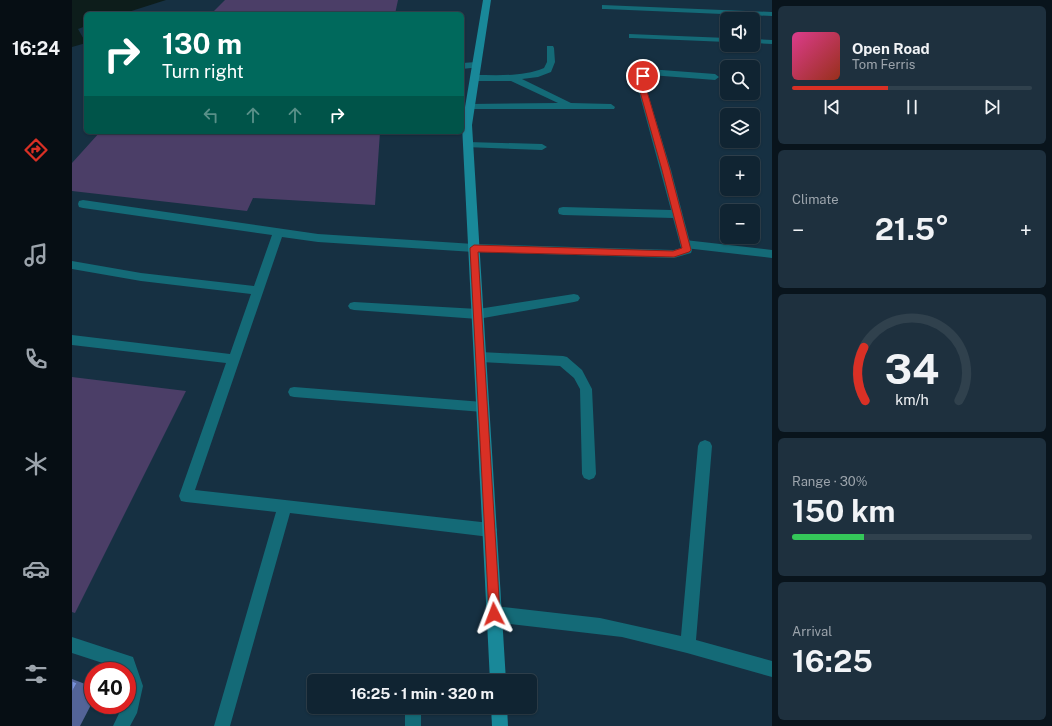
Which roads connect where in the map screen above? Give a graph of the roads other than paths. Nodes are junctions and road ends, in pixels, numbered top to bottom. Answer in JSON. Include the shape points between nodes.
{"nodes":[{"id":1,"x":487,"y":0,"type":"edge"},
{"id":2,"x":605,"y":7,"type":"dead end"},
{"id":3,"x":772,"y":14,"type":"edge"},
{"id":4,"x":632,"y":36,"type":"dead end"},
{"id":5,"x":720,"y":40,"type":"edge"},
{"id":6,"x":760,"y":41,"type":"edge"},
{"id":7,"x":772,"y":42,"type":"edge"},
{"id":8,"x":550,"y":48,"type":"dead end"},
{"id":9,"x":477,"y":65,"type":"junction"},
{"id":10,"x":464,"y":66,"type":"edge"},
{"id":11,"x":715,"y":77,"type":"dead end"},
{"id":12,"x":474,"y":78,"type":"junction"},
{"id":13,"x":512,"y":78,"type":"junction"},
{"id":14,"x":569,"y":106,"type":"junction"},
{"id":15,"x":470,"y":107,"type":"junction"},
{"id":16,"x":611,"y":107,"type":"dead end"},
{"id":17,"x":468,"y":145,"type":"junction"},
{"id":18,"x":542,"y":147,"type":"dead end"},
{"id":19,"x":83,"y":204,"type":"dead end"},
{"id":20,"x":563,"y":211,"type":"dead end"},
{"id":21,"x":677,"y":214,"type":"junction"},
{"id":22,"x":278,"y":232,"type":"junction"},
{"id":23,"x":685,"y":244,"type":"junction"},
{"id":24,"x":474,"y":248,"type":"junction"},
{"id":25,"x":772,"y":254,"type":"edge"},
{"id":26,"x":72,"y":264,"type":"edge"},
{"id":27,"x":258,"y":291,"type":"junction"},
{"id":28,"x":574,"y":298,"type":"dead end"},
{"id":29,"x":354,"y":306,"type":"dead end"},
{"id":30,"x":478,"y":314,"type":"junction"},
{"id":31,"x":72,"y":340,"type":"edge"},
{"id":32,"x":480,"y":357,"type":"junction"},
{"id":33,"x":233,"y":359,"type":"junction"},
{"id":34,"x":294,"y":392,"type":"dead end"},
{"id":35,"x":483,"y":407,"type":"junction"},
{"id":36,"x":705,"y":446,"type":"dead end"},
{"id":37,"x":588,"y":474,"type":"dead end"},
{"id":38,"x":285,"y":506,"type":"junction"},
{"id":39,"x":490,"y":530,"type":"junction"},
{"id":40,"x":494,"y":614,"type":"junction"},
{"id":41,"x":72,"y":645,"type":"edge"},
{"id":42,"x":688,"y":645,"type":"junction"},
{"id":43,"x":772,"y":669,"type":"edge"},
{"id":44,"x":498,"y":674,"type":"edge"},
{"id":45,"x":499,"y":714,"type":"edge"},
{"id":46,"x":122,"y":726,"type":"edge"},
{"id":47,"x":222,"y":726,"type":"edge"},
{"id":48,"x":500,"y":726,"type":"edge"}],
"edges":[{"from":1,"to":9,"type":"street"},
{"from":2,"to":3,"type":"street"},
{"from":4,"to":5,"type":"street"},
{"from":6,"to":7,"type":"street"},
{"from":8,"to":13,"type":"street","via":[[551,62],[548,70],[535,75]]},
{"from":9,"to":10,"type":"street"},
{"from":9,"to":12,"type":"street"},
{"from":11,"to":21,"type":"street","via":[[648,72],[640,81]]},
{"from":12,"to":13,"type":"street"},
{"from":12,"to":15,"type":"street"},
{"from":13,"to":14,"type":"street"},
{"from":14,"to":15,"type":"street"},
{"from":14,"to":16,"type":"street"},
{"from":15,"to":17,"type":"street","via":[[467,125]]},
{"from":17,"to":18,"type":"street"},
{"from":17,"to":24,"type":"street"},
{"from":19,"to":22,"type":"street"},
{"from":20,"to":21,"type":"street"},
{"from":21,"to":23,"type":"street"},
{"from":22,"to":24,"type":"street","via":[[318,238]]},
{"from":22,"to":27,"type":"street"},
{"from":23,"to":24,"type":"street","via":[[687,250],[674,254]]},
{"from":23,"to":25,"type":"street"},
{"from":24,"to":30,"type":"street"},
{"from":26,"to":27,"type":"street","via":[[141,277]]},
{"from":27,"to":33,"type":"street"},
{"from":28,"to":30,"type":"street"},
{"from":29,"to":30,"type":"street"},
{"from":30,"to":32,"type":"street"},
{"from":31,"to":33,"type":"street"},
{"from":32,"to":35,"type":"street"},
{"from":32,"to":37,"type":"street","via":[[563,361],[578,374],[586,389]]},
{"from":33,"to":38,"type":"street","via":[[186,496]]},
{"from":34,"to":35,"type":"street"},
{"from":35,"to":39,"type":"street"},
{"from":36,"to":42,"type":"street"},
{"from":38,"to":39,"type":"street"},
{"from":38,"to":47,"type":"street"},
{"from":39,"to":40,"type":"street"},
{"from":40,"to":42,"type":"street","via":[[600,626]]},
{"from":40,"to":44,"type":"street"},
{"from":41,"to":46,"type":"street","via":[[127,663],[135,686],[129,713]]},
{"from":42,"to":43,"type":"street"},
{"from":45,"to":48,"type":"street"}]}
